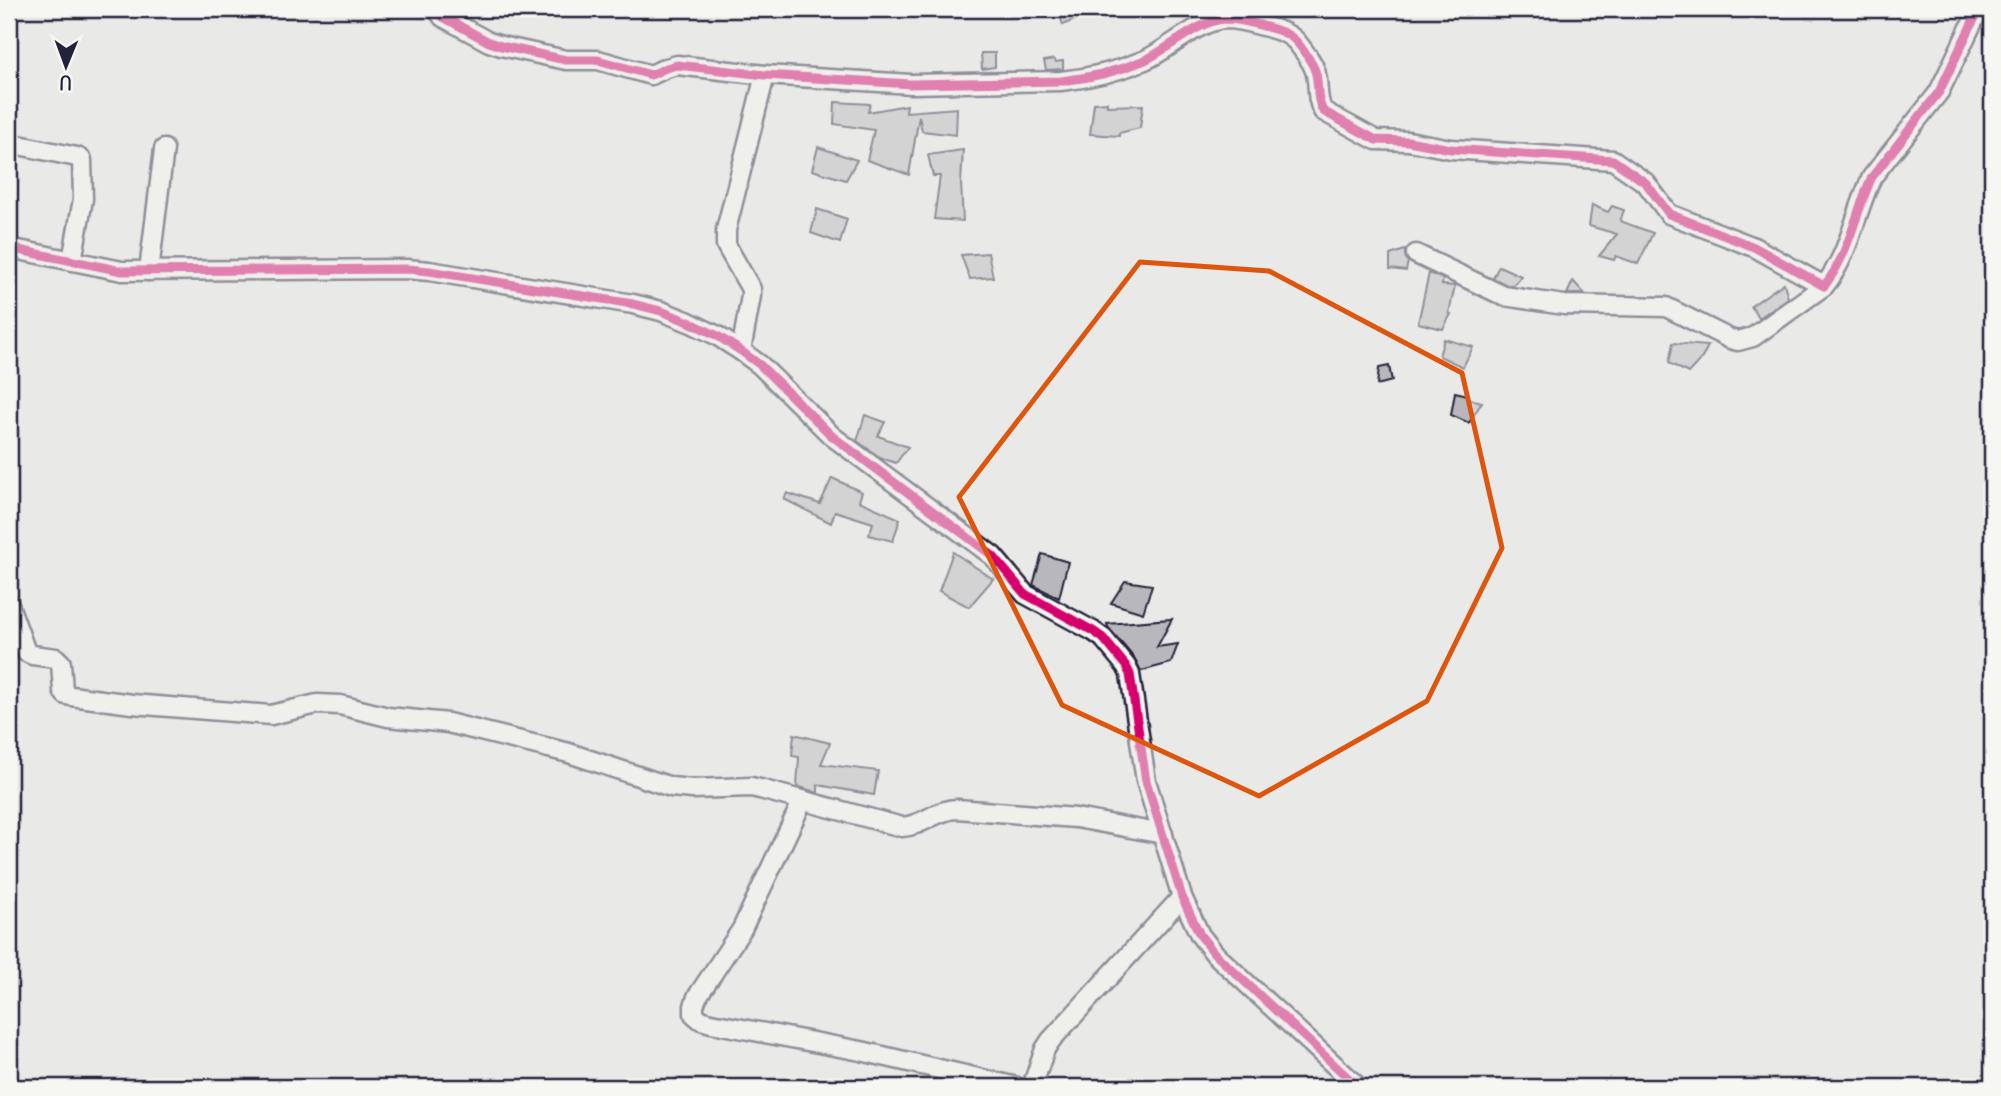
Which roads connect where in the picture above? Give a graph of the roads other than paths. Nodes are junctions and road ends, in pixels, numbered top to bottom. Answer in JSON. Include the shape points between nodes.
{"nodes":[{"id":1,"x":437,"y":9,"type":"edge"},
{"id":2,"x":1979,"y":9,"type":"edge"},
{"id":3,"x":765,"y":75,"type":"junction"},
{"id":4,"x":9,"y":143,"type":"edge"},
{"id":5,"x":164,"y":149,"type":"dead end"},
{"id":6,"x":9,"y":248,"type":"edge"},
{"id":7,"x":1416,"y":254,"type":"dead end"},
{"id":8,"x":72,"y":261,"type":"junction"},
{"id":9,"x":149,"y":271,"type":"junction"},
{"id":10,"x":1824,"y":286,"type":"junction"},
{"id":11,"x":741,"y":351,"type":"junction"},
{"id":12,"x":9,"y":605,"type":"edge"},
{"id":13,"x":803,"y":800,"type":"junction"},
{"id":14,"x":1163,"y":834,"type":"junction"},
{"id":15,"x":1182,"y":897,"type":"junction"},
{"id":16,"x":1017,"y":1087,"type":"edge"},
{"id":17,"x":1032,"y":1087,"type":"edge"},
{"id":18,"x":1359,"y":1087,"type":"edge"}],
"edges":[{"from":1,"to":3,"type":"street","via":[[443,17],[496,45],[566,60],[598,60],[651,75],[677,65]]},
{"from":2,"to":10,"type":"street","via":[[1939,92],[1872,177],[1838,267]]},
{"from":3,"to":10,"type":"street","via":[[911,84],[1072,80],[1147,59],[1216,20],[1238,20],[1276,29],[1299,43],[1316,72],[1323,111],[1371,138],[1451,149],[1613,160],[1646,183],[1669,214],[1754,247]]},
{"from":3,"to":11,"type":"street","via":[[726,230],[726,245],[751,289]]},
{"from":4,"to":8,"type":"street","via":[[82,160],[83,199]]},
{"from":5,"to":9,"type":"street"},
{"from":6,"to":8,"type":"street"},
{"from":7,"to":10,"type":"street","via":[[1504,296],[1564,304],[1666,307],[1738,341],[1753,337]]},
{"from":8,"to":9,"type":"street","via":[[121,271]]},
{"from":9,"to":11,"type":"street","via":[[407,269],[455,274],[661,311]]},
{"from":11,"to":14,"type":"street","via":[[844,447],[993,556],[1025,594],[1103,638],[1130,674],[1143,769]]},
{"from":12,"to":13,"type":"street","via":[[26,652],[56,657],[61,663],[66,695],[271,715],[317,704],[340,705],[498,735],[671,787],[751,787]]},
{"from":13,"to":14,"type":"street","via":[[902,827],[915,826],[951,808],[1076,818]]},
{"from":13,"to":16,"type":"street","via":[[742,929],[697,996],[694,1014],[711,1023],[862,1051]]},
{"from":14,"to":15,"type":"street"},
{"from":15,"to":17,"type":"street","via":[[1051,1040]]},
{"from":15,"to":18,"type":"street","via":[[1215,954]]}]}
